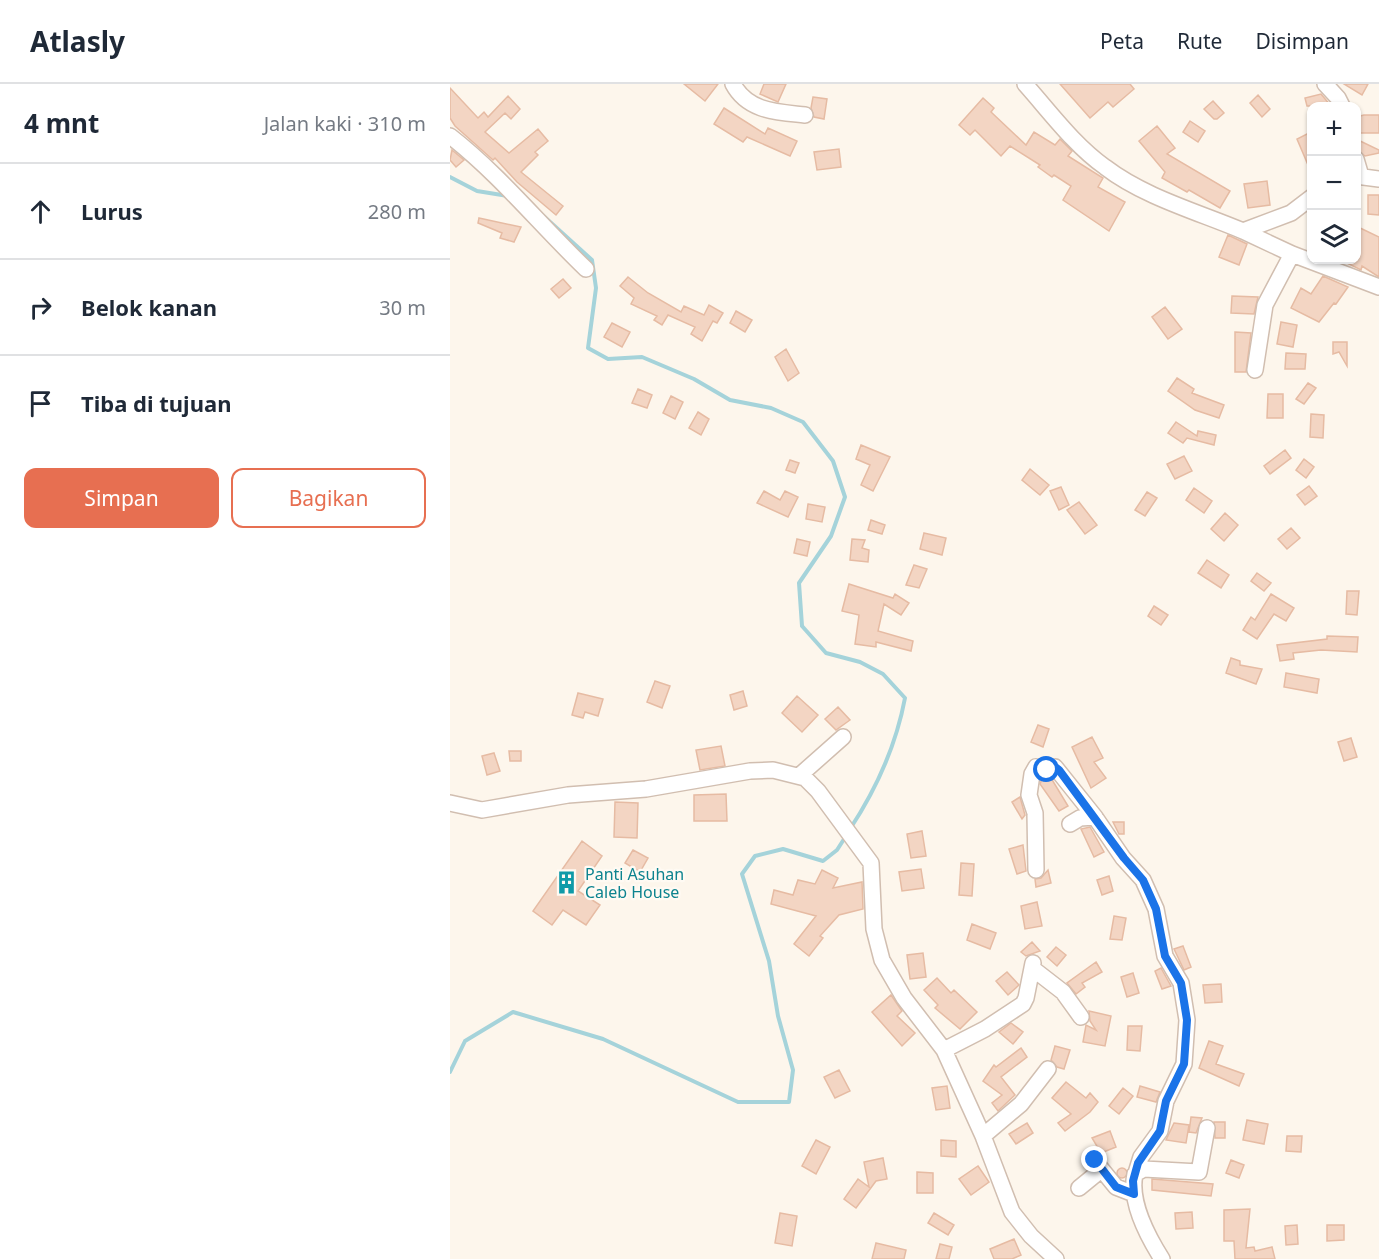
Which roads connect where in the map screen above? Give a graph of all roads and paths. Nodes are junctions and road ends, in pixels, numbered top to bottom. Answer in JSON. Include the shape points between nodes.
{"nodes":[{"id":1,"x":733,"y":84,"type":"edge"},
{"id":2,"x":1025,"y":84,"type":"edge"},
{"id":3,"x":1325,"y":84,"type":"edge"},
{"id":4,"x":1340,"y":102,"type":"edge"},
{"id":5,"x":805,"y":115,"type":"dead end"},
{"id":6,"x":450,"y":136,"type":"edge"},
{"id":7,"x":1361,"y":176,"type":"edge"},
{"id":8,"x":1379,"y":179,"type":"edge"},
{"id":9,"x":1307,"y":200,"type":"edge"},
{"id":10,"x":1243,"y":231,"type":"junction"},
{"id":11,"x":1292,"y":254,"type":"junction"},
{"id":12,"x":586,"y":268,"type":"dead end"},
{"id":13,"x":1379,"y":287,"type":"edge"},
{"id":14,"x":1255,"y":370,"type":"dead end"},
{"id":15,"x":843,"y":737,"type":"dead end"},
{"id":16,"x":799,"y":776,"type":"junction"},
{"id":17,"x":450,"y":803,"type":"edge"},
{"id":18,"x":1095,"y":818,"type":"junction"},
{"id":19,"x":1070,"y":824,"type":"dead end"},
{"id":20,"x":1036,"y":870,"type":"dead end"},
{"id":21,"x":1081,"y":1017,"type":"dead end"},
{"id":22,"x":944,"y":1050,"type":"junction"},
{"id":23,"x":1048,"y":1069,"type":"dead end"},
{"id":24,"x":1206,"y":1128,"type":"dead end"},
{"id":25,"x":983,"y":1136,"type":"junction"},
{"id":26,"x":1136,"y":1173,"type":"junction"},
{"id":27,"x":1079,"y":1188,"type":"dead end"},
{"id":28,"x":1134,"y":1194,"type":"junction"},
{"id":29,"x":1056,"y":1259,"type":"edge"},
{"id":30,"x":1162,"y":1259,"type":"edge"}],
"edges":[{"from":1,"to":5,"type":"street","via":[[743,98],[765,110]]},
{"from":2,"to":10,"type":"street","via":[[1107,169]]},
{"from":3,"to":4,"type":"street"},
{"from":6,"to":12,"type":"street","via":[[511,191]]},
{"from":7,"to":8,"type":"street"},
{"from":9,"to":10,"type":"street","via":[[1285,216]]},
{"from":10,"to":11,"type":"street"},
{"from":11,"to":13,"type":"street"},
{"from":11,"to":14,"type":"street","via":[[1265,305]]},
{"from":15,"to":16,"type":"street"},
{"from":16,"to":17,"type":"street","via":[[773,770],[750,771],[482,810]]},
{"from":16,"to":22,"type":"street","via":[[818,791],[871,863],[874,929],[882,960],[904,998]]},
{"from":18,"to":19,"type":"street","via":[[1080,818]]},
{"from":18,"to":20,"type":"street","via":[[1059,770],[1034,770],[1029,795],[1035,813]]},
{"from":18,"to":26,"type":"street","via":[[1143,880],[1156,909],[1165,956],[1181,983],[1187,1020],[1184,1064],[1166,1101],[1160,1131],[1141,1157]]},
{"from":21,"to":22,"type":"street","via":[[1063,992],[1033,966],[1023,1004]]},
{"from":22,"to":25,"type":"street"},
{"from":23,"to":25,"type":"street","via":[[1021,1104]]},
{"from":24,"to":26,"type":"street","via":[[1199,1172],[1144,1169]]},
{"from":25,"to":29,"type":"street","via":[[1012,1212]]},
{"from":26,"to":28,"type":"street"},
{"from":27,"to":28,"type":"street","via":[[1098,1165],[1116,1187]]},
{"from":28,"to":30,"type":"street"}]}
